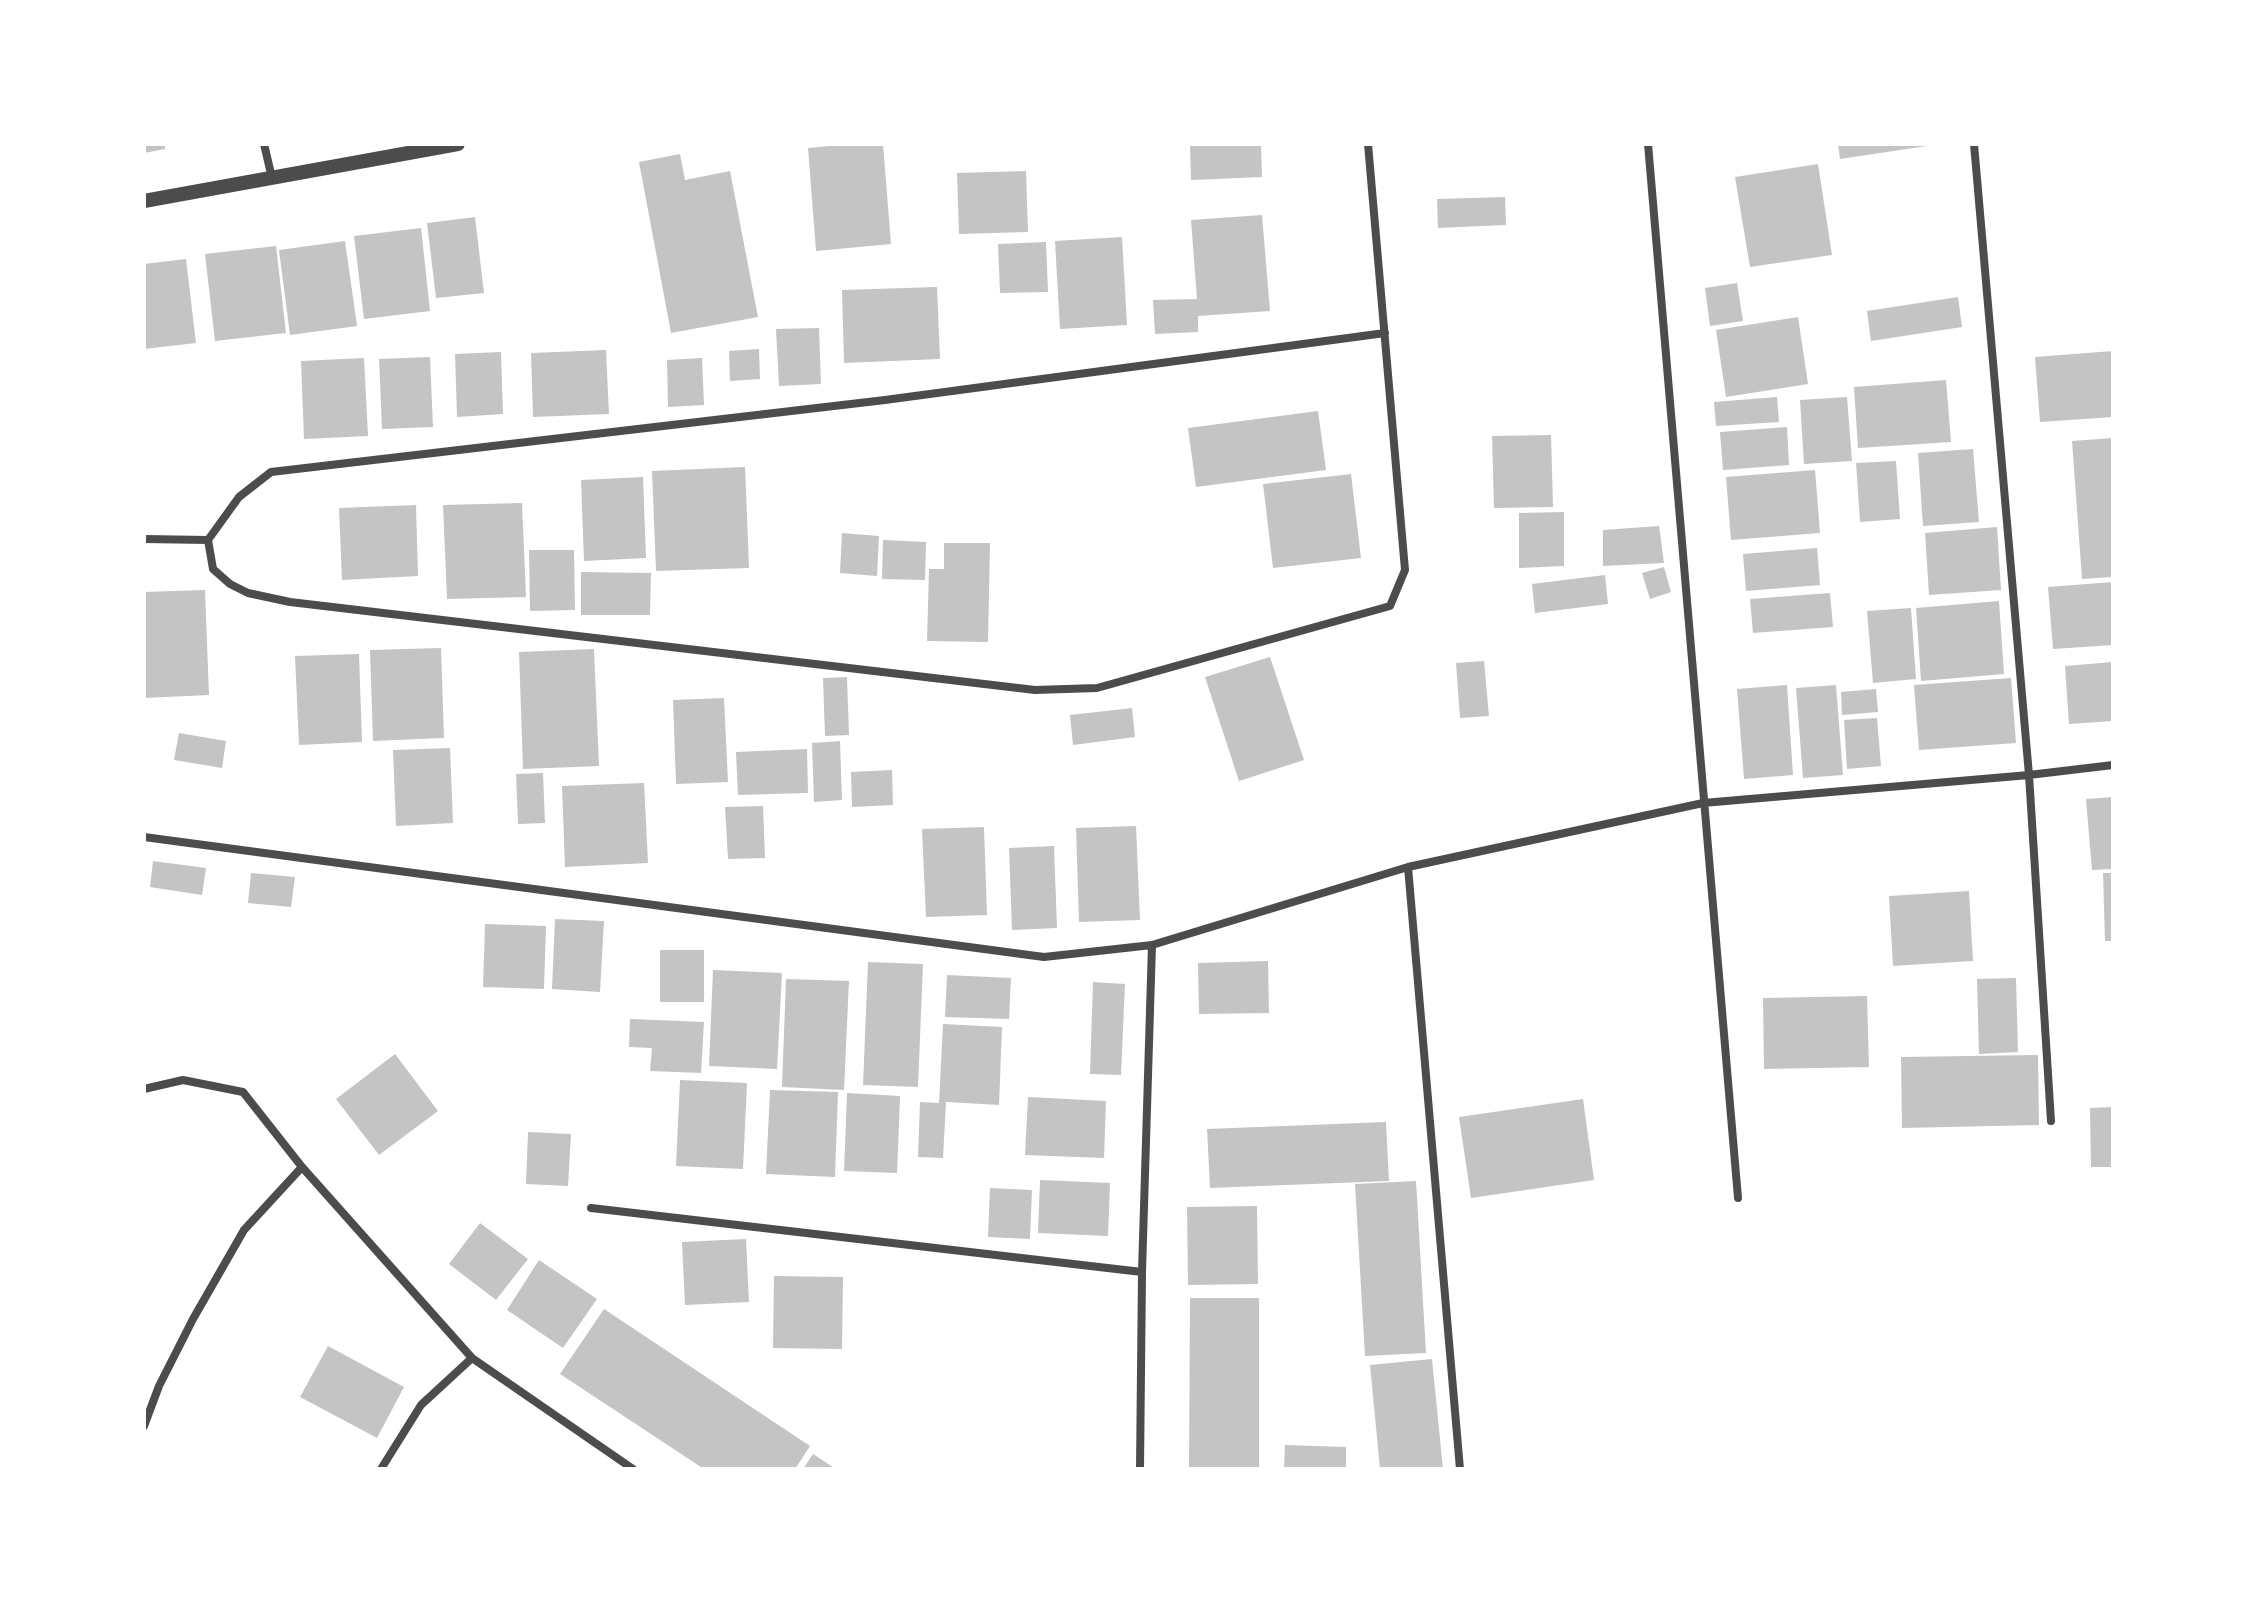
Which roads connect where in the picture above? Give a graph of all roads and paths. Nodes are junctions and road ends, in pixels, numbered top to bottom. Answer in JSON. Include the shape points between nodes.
{"nodes":[{"id":1,"x":264,"y":144,"type":"edge"},
{"id":2,"x":458,"y":144,"type":"edge"},
{"id":3,"x":1368,"y":144,"type":"edge"},
{"id":4,"x":1648,"y":144,"type":"edge"},
{"id":5,"x":1974,"y":144,"type":"edge"},
{"id":6,"x":272,"y":178,"type":"junction"},
{"id":7,"x":144,"y":201,"type":"edge"},
{"id":8,"x":1385,"y":333,"type":"junction"},
{"id":9,"x":144,"y":539,"type":"edge"},
{"id":10,"x":208,"y":540,"type":"junction"},
{"id":11,"x":2113,"y":765,"type":"edge"},
{"id":12,"x":2029,"y":775,"type":"junction"},
{"id":13,"x":1703,"y":803,"type":"junction"},
{"id":14,"x":144,"y":837,"type":"edge"},
{"id":15,"x":1408,"y":867,"type":"junction"},
{"id":16,"x":1152,"y":945,"type":"junction"},
{"id":17,"x":144,"y":1089,"type":"edge"},
{"id":18,"x":2051,"y":1121,"type":"dead end"},
{"id":19,"x":302,"y":1167,"type":"junction"},
{"id":20,"x":1738,"y":1198,"type":"dead end"},
{"id":21,"x":591,"y":1208,"type":"dead end"},
{"id":22,"x":1142,"y":1272,"type":"junction"},
{"id":23,"x":472,"y":1358,"type":"junction"},
{"id":24,"x":144,"y":1426,"type":"edge"},
{"id":25,"x":381,"y":1469,"type":"edge"},
{"id":26,"x":633,"y":1469,"type":"edge"},
{"id":27,"x":1140,"y":1469,"type":"edge"},
{"id":28,"x":1460,"y":1469,"type":"edge"}],
"edges":[{"from":1,"to":6,"type":"street"},
{"from":2,"to":6,"type":"street"},
{"from":3,"to":8,"type":"street"},
{"from":4,"to":13,"type":"street"},
{"from":5,"to":12,"type":"street"},
{"from":6,"to":7,"type":"street"},
{"from":8,"to":10,"type":"street","via":[[885,400],[271,472],[239,497]]},
{"from":8,"to":10,"type":"street","via":[[1405,570],[1390,606],[1097,688],[1035,690],[290,602],[230,584],[213,569]]},
{"from":9,"to":10,"type":"street"},
{"from":11,"to":12,"type":"street"},
{"from":12,"to":13,"type":"street"},
{"from":12,"to":18,"type":"street"},
{"from":13,"to":15,"type":"street"},
{"from":13,"to":20,"type":"street"},
{"from":14,"to":16,"type":"street","via":[[1044,957]]},
{"from":15,"to":16,"type":"street"},
{"from":15,"to":28,"type":"street"},
{"from":16,"to":22,"type":"street"},
{"from":17,"to":19,"type":"street","via":[[183,1080],[243,1092]]},
{"from":19,"to":23,"type":"street"},
{"from":19,"to":24,"type":"street","via":[[244,1230],[193,1319]]},
{"from":21,"to":22,"type":"street"},
{"from":22,"to":27,"type":"street"},
{"from":23,"to":25,"type":"street","via":[[421,1405]]},
{"from":23,"to":26,"type":"street"}]}
